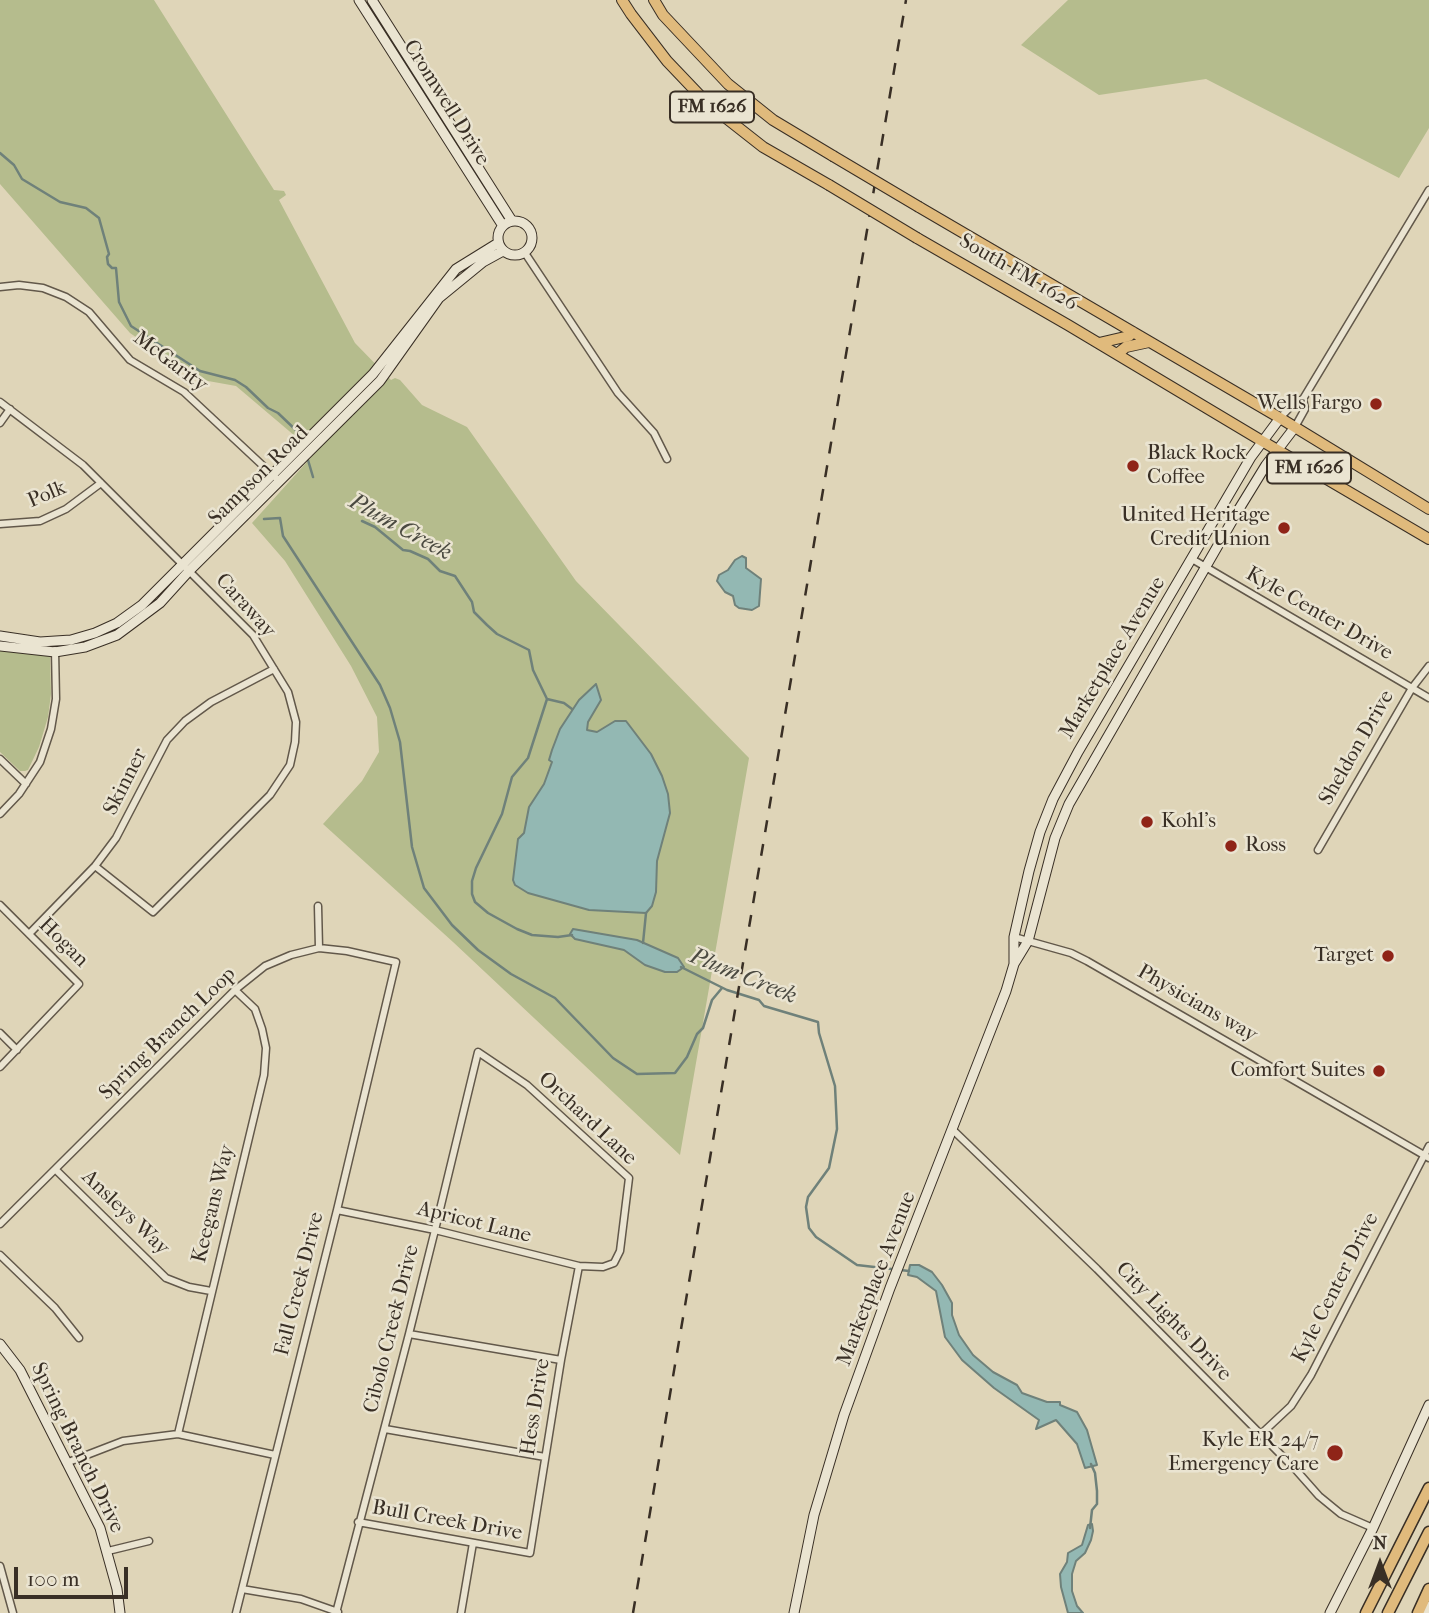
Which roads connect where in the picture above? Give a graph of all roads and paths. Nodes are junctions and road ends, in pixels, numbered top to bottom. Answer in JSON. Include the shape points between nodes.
{"nodes":[{"id":1,"x":359,"y":0,"type":"edge"},
{"id":2,"x":372,"y":0,"type":"edge"},
{"id":3,"x":622,"y":0,"type":"edge"},
{"id":4,"x":654,"y":0,"type":"edge"},
{"id":5,"x":1429,"y":190,"type":"edge"},
{"id":6,"x":512,"y":221,"type":"junction"},
{"id":7,"x":503,"y":226,"type":"junction"},
{"id":8,"x":501,"y":247,"type":"junction"},
{"id":9,"x":525,"y":253,"type":"junction"},
{"id":10,"x":0,"y":287,"type":"edge"},
{"id":11,"x":1133,"y":332,"type":"junction"},
{"id":12,"x":1149,"y":342,"type":"junction"},
{"id":13,"x":1099,"y":343,"type":"junction"},
{"id":14,"x":1117,"y":354,"type":"junction"},
{"id":15,"x":1303,"y":399,"type":"junction"},
{"id":16,"x":0,"y":401,"type":"edge"},
{"id":17,"x":10,"y":409,"type":"junction"},
{"id":18,"x":1280,"y":418,"type":"junction"},
{"id":19,"x":0,"y":423,"type":"edge"},
{"id":20,"x":1295,"y":428,"type":"junction"},
{"id":21,"x":1262,"y":442,"type":"junction"},
{"id":22,"x":1278,"y":450,"type":"junction"},
{"id":23,"x":667,"y":459,"type":"dead end"},
{"id":24,"x":276,"y":477,"type":"junction"},
{"id":25,"x":101,"y":483,"type":"junction"},
{"id":26,"x":1429,"y":509,"type":"edge"},
{"id":27,"x":0,"y":524,"type":"edge"},
{"id":28,"x":1429,"y":538,"type":"edge"},
{"id":29,"x":1192,"y":559,"type":"junction"},
{"id":30,"x":185,"y":567,"type":"junction"},
{"id":31,"x":1206,"y":568,"type":"junction"},
{"id":32,"x":0,"y":636,"type":"edge"},
{"id":33,"x":55,"y":641,"type":"junction"},
{"id":34,"x":0,"y":646,"type":"edge"},
{"id":35,"x":55,"y":652,"type":"junction"},
{"id":36,"x":1429,"y":666,"type":"edge"},
{"id":37,"x":274,"y":669,"type":"junction"},
{"id":38,"x":1412,"y":688,"type":"junction"},
{"id":39,"x":1429,"y":698,"type":"edge"},
{"id":40,"x":0,"y":759,"type":"edge"},
{"id":41,"x":26,"y":784,"type":"junction"},
{"id":42,"x":0,"y":814,"type":"edge"},
{"id":43,"x":1318,"y":850,"type":"dead end"},
{"id":44,"x":94,"y":866,"type":"junction"},
{"id":45,"x":0,"y":905,"type":"edge"},
{"id":46,"x":318,"y":906,"type":"dead end"},
{"id":47,"x":29,"y":934,"type":"junction"},
{"id":48,"x":1014,"y":937,"type":"junction"},
{"id":49,"x":1028,"y":941,"type":"junction"},
{"id":50,"x":319,"y":948,"type":"junction"},
{"id":51,"x":396,"y":962,"type":"joint"},
{"id":52,"x":1014,"y":964,"type":"junction"},
{"id":53,"x":235,"y":990,"type":"junction"},
{"id":54,"x":0,"y":1033,"type":"edge"},
{"id":55,"x":17,"y":1050,"type":"junction"},
{"id":56,"x":478,"y":1052,"type":"joint"},
{"id":57,"x":0,"y":1067,"type":"edge"},
{"id":58,"x":953,"y":1130,"type":"junction"},
{"id":59,"x":1429,"y":1146,"type":"edge"},
{"id":60,"x":1427,"y":1157,"type":"edge"},
{"id":61,"x":56,"y":1170,"type":"junction"},
{"id":62,"x":337,"y":1210,"type":"junction"},
{"id":63,"x":0,"y":1224,"type":"edge"},
{"id":64,"x":435,"y":1230,"type":"junction"},
{"id":65,"x":0,"y":1255,"type":"edge"},
{"id":66,"x":579,"y":1266,"type":"junction"},
{"id":67,"x":603,"y":1267,"type":"joint"},
{"id":68,"x":211,"y":1291,"type":"junction"},
{"id":69,"x":409,"y":1334,"type":"junction"},
{"id":70,"x":79,"y":1338,"type":"dead end"},
{"id":71,"x":0,"y":1344,"type":"edge"},
{"id":72,"x":561,"y":1360,"type":"junction"},
{"id":73,"x":1429,"y":1405,"type":"edge"},
{"id":74,"x":385,"y":1429,"type":"junction"},
{"id":75,"x":178,"y":1434,"type":"junction"},
{"id":76,"x":1260,"y":1435,"type":"junction"},
{"id":77,"x":275,"y":1455,"type":"junction"},
{"id":78,"x":545,"y":1457,"type":"junction"},
{"id":79,"x":66,"y":1463,"type":"junction"},
{"id":80,"x":1429,"y":1488,"type":"edge"},
{"id":81,"x":358,"y":1522,"type":"junction"},
{"id":82,"x":1373,"y":1528,"type":"junction"},
{"id":83,"x":1429,"y":1532,"type":"edge"},
{"id":84,"x":149,"y":1541,"type":"dead end"},
{"id":85,"x":473,"y":1544,"type":"junction"},
{"id":86,"x":108,"y":1551,"type":"junction"},
{"id":87,"x":530,"y":1553,"type":"joint"},
{"id":88,"x":0,"y":1566,"type":"edge"},
{"id":89,"x":242,"y":1589,"type":"junction"},
{"id":90,"x":1429,"y":1589,"type":"edge"},
{"id":91,"x":1429,"y":1606,"type":"edge"},
{"id":92,"x":337,"y":1612,"type":"edge"},
{"id":93,"x":13,"y":1613,"type":"edge"},
{"id":94,"x":120,"y":1613,"type":"edge"},
{"id":95,"x":236,"y":1613,"type":"edge"},
{"id":96,"x":461,"y":1613,"type":"edge"},
{"id":97,"x":794,"y":1613,"type":"edge"},
{"id":98,"x":1330,"y":1613,"type":"edge"},
{"id":99,"x":1366,"y":1613,"type":"edge"},
{"id":100,"x":1388,"y":1613,"type":"edge"},
{"id":101,"x":1418,"y":1613,"type":"edge"},
{"id":102,"x":1426,"y":1613,"type":"edge"}],
"edges":[{"from":1,"to":7,"type":"street","name":"Cromwell Drive"},
{"from":2,"to":6,"type":"street","name":"Cromwell Drive"},
{"from":3,"to":13,"type":"main road","name":"South FM 1626","number":"FM 1626","bridge":true,"via":[[667,61],[707,103],[763,147]]},
{"from":4,"to":11,"type":"main road","name":"South FM 1626","number":"FM 1626","bridge":true,"via":[[727,83],[774,120]]},
{"from":5,"to":15,"type":"street","name":"Marketplace Avenue"},
{"from":6,"to":7,"type":"street"},
{"from":6,"to":9,"type":"street","via":[[526,225],[532,234]]},
{"from":7,"to":8,"type":"street","via":[[498,234]]},
{"from":8,"to":9,"type":"street","via":[[514,256]]},
{"from":8,"to":24,"type":"street","name":"Sampson Road","via":[[456,268],[373,374]]},
{"from":9,"to":23,"type":"street","via":[[618,393],[654,433]]},
{"from":10,"to":24,"type":"street","name":"McGarity","via":[[43,288],[89,312],[130,360],[184,392]]},
{"from":11,"to":12,"type":"main road","name":"South FM 1626","number":"FM 1626"},
{"from":11,"to":13,"type":"main road"},
{"from":12,"to":14,"type":"main road"},
{"from":12,"to":18,"type":"main road","name":"South FM 1626","number":"FM 1626"},
{"from":13,"to":14,"type":"main road","name":"South FM 1626","number":"FM 1626"},
{"from":14,"to":21,"type":"main road","name":"South FM 1626","number":"FM 1626"},
{"from":15,"to":18,"type":"street","name":"Marketplace Avenue"},
{"from":15,"to":20,"type":"street","name":"Marketplace Avenue","via":[[1305,410]]},
{"from":16,"to":17,"type":"street","name":"Caraway"},
{"from":17,"to":19,"type":"street"},
{"from":17,"to":25,"type":"street","name":"Caraway"},
{"from":18,"to":20,"type":"main road","name":"South FM 1626","number":"FM 1626"},
{"from":18,"to":21,"type":"street","name":"Marketplace Avenue"},
{"from":20,"to":22,"type":"street","name":"Marketplace Avenue"},
{"from":20,"to":26,"type":"main road","name":"South FM 1626","number":"FM 1626"},
{"from":21,"to":22,"type":"main road","name":"South FM 1626","number":"FM 1626"},
{"from":21,"to":29,"type":"street","name":"Marketplace Avenue"},
{"from":22,"to":28,"type":"main road","name":"South FM 1626","number":"FM 1626"},
{"from":22,"to":31,"type":"street","name":"Marketplace Avenue"},
{"from":24,"to":30,"type":"street","name":"Sampson Road"},
{"from":25,"to":27,"type":"street","name":"Polk","via":[[66,509],[40,521]]},
{"from":25,"to":30,"type":"street","name":"Caraway"},
{"from":29,"to":31,"type":"street","name":"Kyle Center Drive"},
{"from":29,"to":48,"type":"street","name":"Marketplace Avenue","via":[[1054,799],[1040,832]]},
{"from":30,"to":33,"type":"street","name":"Sampson Road","via":[[120,621],[94,633]]},
{"from":30,"to":35,"type":"street","name":"Sampson Road","via":[[160,603],[117,635]]},
{"from":30,"to":37,"type":"street","name":"Caraway","via":[[253,635]]},
{"from":31,"to":38,"type":"street","name":"Kyle Center Drive"},
{"from":31,"to":49,"type":"street","name":"Marketplace Avenue","via":[[1069,804],[1055,838]]},
{"from":32,"to":33,"type":"street","name":"Sampson Road"},
{"from":33,"to":35,"type":"street"},
{"from":34,"to":35,"type":"street","name":"Sampson Road"},
{"from":35,"to":41,"type":"street","via":[[51,729],[40,762]]},
{"from":36,"to":38,"type":"street","name":"Sheldon Drive"},
{"from":37,"to":44,"type":"street","name":"Skinner","via":[[211,702],[167,740],[126,823]]},
{"from":37,"to":44,"type":"street","name":"Caraway","via":[[288,692],[296,732],[290,765],[270,795],[153,912]]},
{"from":38,"to":39,"type":"street","name":"Kyle Center Drive"},
{"from":38,"to":43,"type":"street","name":"Sheldon Drive"},
{"from":40,"to":41,"type":"street"},
{"from":41,"to":42,"type":"street"},
{"from":44,"to":47,"type":"street","name":"Skinner"},
{"from":45,"to":47,"type":"street","name":"Hogan"},
{"from":46,"to":50,"type":"street"},
{"from":47,"to":55,"type":"street","name":"Hogan","via":[[79,984]]},
{"from":48,"to":49,"type":"street","name":"Physicians way"},
{"from":48,"to":52,"type":"street","name":"Marketplace Avenue"},
{"from":49,"to":52,"type":"street","name":"Marketplace Avenue"},
{"from":49,"to":60,"type":"street","name":"Physicians way","via":[[1087,961]]},
{"from":50,"to":51,"type":"street","name":"Spring Branch Loop"},
{"from":50,"to":53,"type":"street","name":"Spring Branch Loop","via":[[265,966]]},
{"from":51,"to":62,"type":"street","name":"Fall Creek Drive"},
{"from":52,"to":58,"type":"street","name":"Marketplace Avenue"},
{"from":53,"to":61,"type":"street","name":"Spring Branch Loop"},
{"from":53,"to":68,"type":"street","name":"Keegans Way","via":[[255,1009],[262,1029],[264,1075]]},
{"from":54,"to":55,"type":"street"},
{"from":55,"to":57,"type":"street","name":"Hogan"},
{"from":56,"to":64,"type":"street","name":"Cibolo Creek Drive"},
{"from":56,"to":67,"type":"street","name":"Orchard Lane","via":[[527,1085],[629,1178],[620,1251],[614,1263]]},
{"from":58,"to":76,"type":"street","name":"City Lights Drive"},
{"from":58,"to":97,"type":"street","name":"Marketplace Avenue","via":[[844,1415],[814,1515]]},
{"from":59,"to":60,"type":"street","name":"Kyle Center Drive"},
{"from":60,"to":76,"type":"street","name":"Kyle Center Drive","via":[[1311,1374],[1291,1406]]},
{"from":61,"to":63,"type":"street","name":"Spring Branch Loop"},
{"from":61,"to":68,"type":"street","name":"Ansleys Way","via":[[166,1278]]},
{"from":62,"to":64,"type":"street","name":"Apricot Lane"},
{"from":62,"to":77,"type":"street","name":"Fall Creek Drive"},
{"from":64,"to":66,"type":"street","name":"Apricot Lane"},
{"from":64,"to":69,"type":"street","name":"Cibolo Creek Drive"},
{"from":65,"to":70,"type":"street"},
{"from":66,"to":67,"type":"street","name":"Apricot Lane"},
{"from":66,"to":72,"type":"street","name":"Hess Drive"},
{"from":68,"to":75,"type":"street","name":"Keegans Way"},
{"from":69,"to":72,"type":"street"},
{"from":69,"to":74,"type":"street","name":"Cibolo Creek Drive"},
{"from":71,"to":79,"type":"street","name":"Spring Branch Drive","via":[[20,1370]]},
{"from":72,"to":78,"type":"street","name":"Hess Drive"},
{"from":73,"to":82,"type":"street"},
{"from":74,"to":78,"type":"street"},
{"from":74,"to":81,"type":"street","name":"Cibolo Creek Drive"},
{"from":75,"to":77,"type":"street"},
{"from":75,"to":79,"type":"street","via":[[123,1441]]},
{"from":76,"to":82,"type":"street","name":"City Lights Drive","via":[[1341,1514]]},
{"from":77,"to":89,"type":"street","name":"Fall Creek Drive"},
{"from":78,"to":87,"type":"street","name":"Hess Drive"},
{"from":79,"to":86,"type":"street","name":"Spring Branch Drive"},
{"from":80,"to":99,"type":"highway"},
{"from":81,"to":85,"type":"street","name":"Bull Creek Drive"},
{"from":81,"to":92,"type":"street","name":"Cibolo Creek Drive"},
{"from":82,"to":98,"type":"street"},
{"from":83,"to":100,"type":"highway"},
{"from":84,"to":86,"type":"street"},
{"from":85,"to":87,"type":"street","name":"Bull Creek Drive"},
{"from":85,"to":96,"type":"street"},
{"from":86,"to":94,"type":"street","name":"Spring Branch Drive"},
{"from":88,"to":93,"type":"street"},
{"from":89,"to":92,"type":"street","via":[[301,1599]]},
{"from":89,"to":95,"type":"street","name":"Fall Creek Drive"},
{"from":90,"to":101,"type":"highway"},
{"from":91,"to":102,"type":"street"}]}
